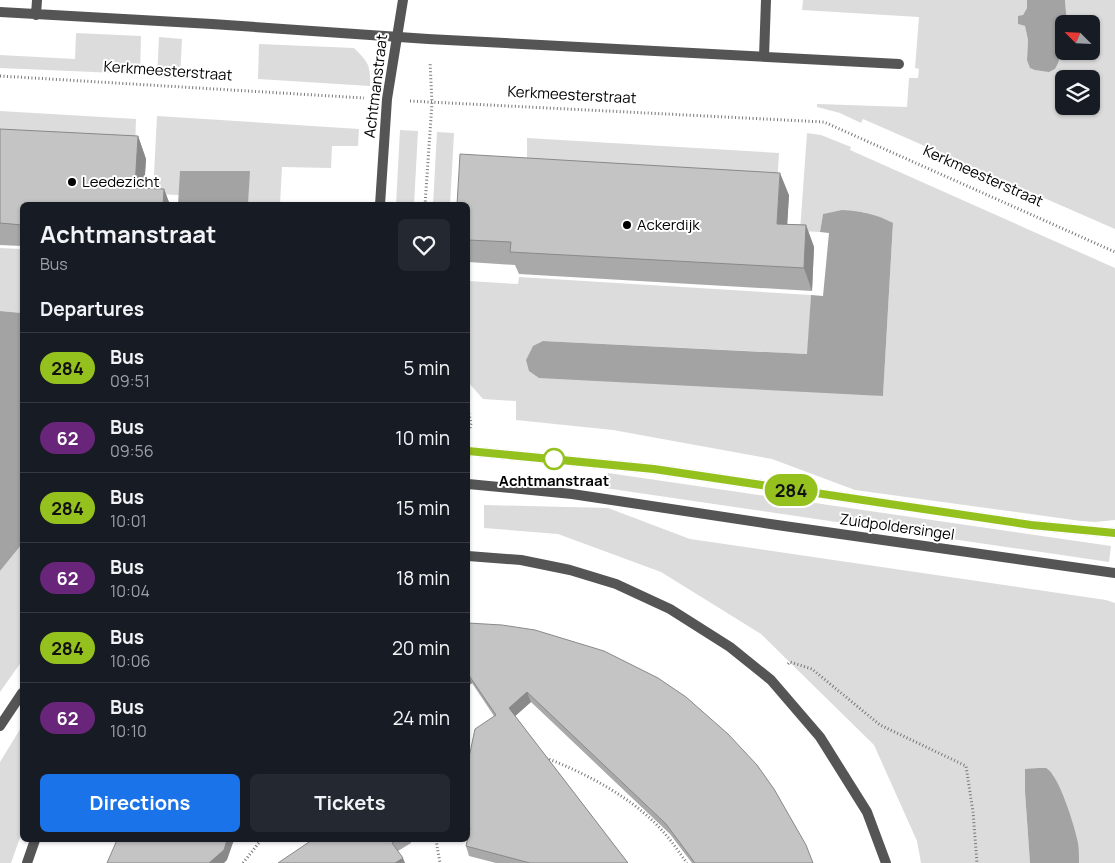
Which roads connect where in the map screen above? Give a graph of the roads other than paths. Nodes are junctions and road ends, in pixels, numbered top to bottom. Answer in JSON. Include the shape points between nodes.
{"nodes":[{"id":1,"x":37,"y":0,"type":"edge"},
{"id":2,"x":403,"y":0,"type":"edge"},
{"id":3,"x":766,"y":0,"type":"edge"},
{"id":4,"x":0,"y":12,"type":"edge"},
{"id":5,"x":36,"y":15,"type":"junction"},
{"id":6,"x":397,"y":37,"type":"junction"},
{"id":7,"x":764,"y":57,"type":"junction"},
{"id":8,"x":899,"y":64,"type":"dead end"},
{"id":9,"x":380,"y":202,"type":"edge"},
{"id":10,"x":470,"y":451,"type":"edge"},
{"id":11,"x":470,"y":484,"type":"edge"},
{"id":12,"x":1115,"y":533,"type":"edge"},
{"id":13,"x":470,"y":556,"type":"edge"},
{"id":14,"x":1115,"y":573,"type":"edge"},
{"id":15,"x":20,"y":697,"type":"edge"},
{"id":16,"x":0,"y":726,"type":"edge"},
{"id":17,"x":35,"y":842,"type":"edge"},
{"id":18,"x":27,"y":863,"type":"edge"},
{"id":19,"x":886,"y":863,"type":"edge"}],
"edges":[{"from":1,"to":5,"type":"street"},
{"from":2,"to":6,"type":"street","name":"Achtmanstraat"},
{"from":3,"to":7,"type":"street"},
{"from":4,"to":5,"type":"street"},
{"from":5,"to":6,"type":"street"},
{"from":6,"to":7,"type":"street"},
{"from":6,"to":9,"type":"street","name":"Achtmanstraat","via":[[387,99]]},
{"from":7,"to":8,"type":"street"},
{"from":10,"to":12,"type":"street","name":"Zuidpoldersingel","via":[[654,469],[1031,525]]},
{"from":11,"to":14,"type":"street","name":"Zuidpoldersingel","via":[[572,494]]},
{"from":13,"to":19,"type":"street","via":[[520,560],[616,584],[670,609],[730,646],[771,680],[820,737],[867,812]]},
{"from":15,"to":16,"type":"street"},
{"from":17,"to":18,"type":"street"}]}
